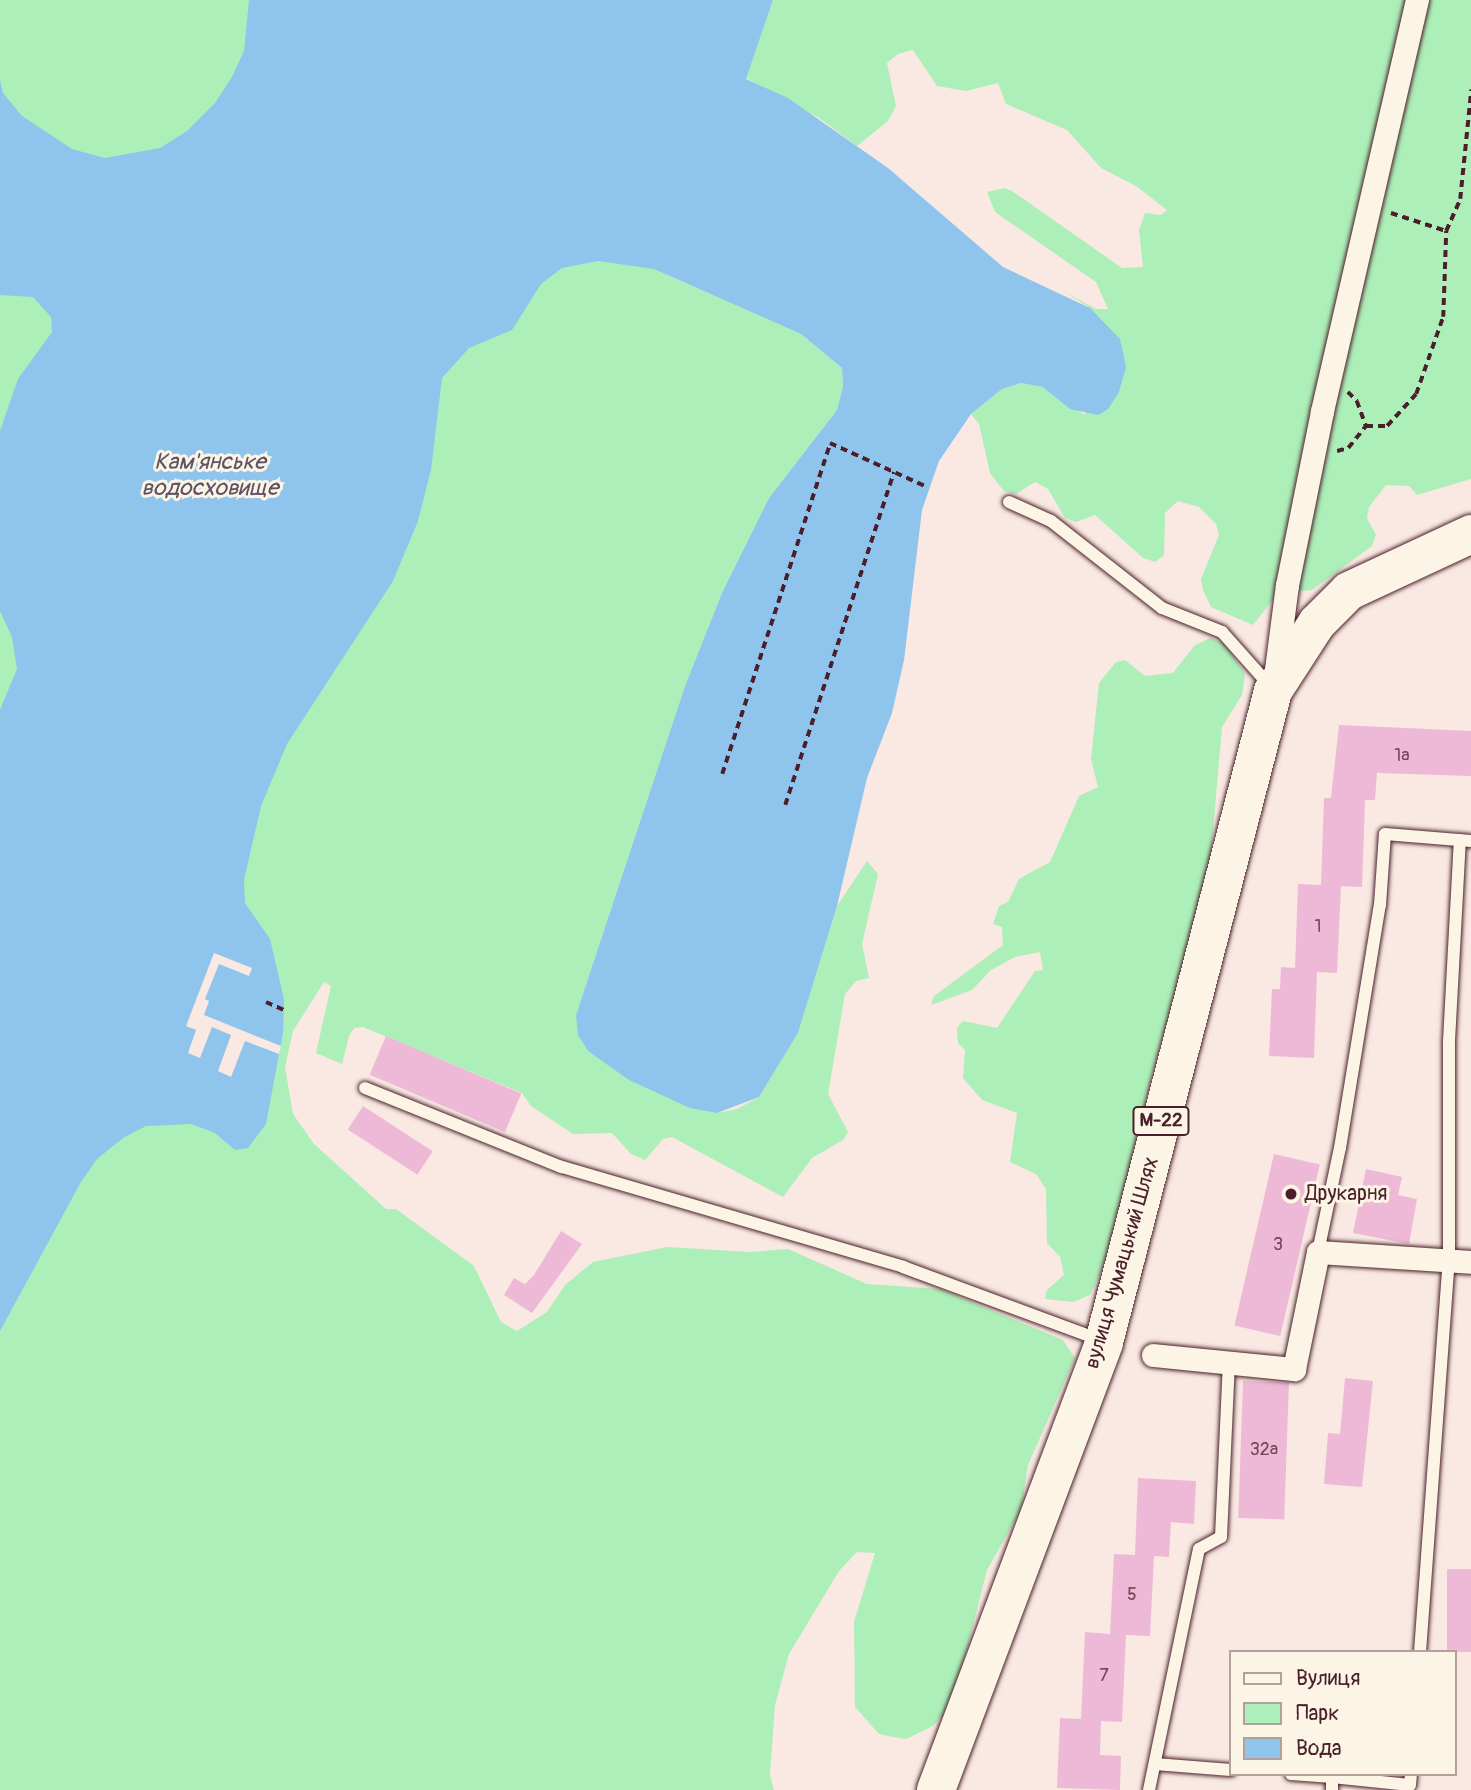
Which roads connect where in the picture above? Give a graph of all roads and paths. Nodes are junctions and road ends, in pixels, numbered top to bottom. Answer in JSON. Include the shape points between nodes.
{"nodes":[{"id":1,"x":1417,"y":0,"type":"edge"},
{"id":2,"x":1471,"y":90,"type":"edge"},
{"id":3,"x":1370,"y":205,"type":"junction"},
{"id":4,"x":1446,"y":231,"type":"junction"},
{"id":5,"x":1328,"y":386,"type":"junction"},
{"id":6,"x":1366,"y":426,"type":"junction"},
{"id":7,"x":1314,"y":454,"type":"junction"},
{"id":8,"x":894,"y":472,"type":"junction"},
{"id":9,"x":927,"y":487,"type":"dead end"},
{"id":10,"x":1009,"y":502,"type":"dead end"},
{"id":11,"x":1471,"y":534,"type":"edge"},
{"id":12,"x":1273,"y":691,"type":"junction"},
{"id":13,"x":722,"y":774,"type":"dead end"},
{"id":14,"x":785,"y":805,"type":"dead end"},
{"id":15,"x":1466,"y":840,"type":"edge"},
{"id":16,"x":266,"y":1002,"type":"dead end"},
{"id":17,"x":284,"y":1010,"type":"dead end"},
{"id":18,"x":365,"y":1088,"type":"dead end"},
{"id":19,"x":1318,"y":1252,"type":"junction"},
{"id":20,"x":1460,"y":1261,"type":"edge"},
{"id":21,"x":1104,"y":1342,"type":"junction"},
{"id":22,"x":1153,"y":1354,"type":"dead end"},
{"id":23,"x":1229,"y":1362,"type":"junction"},
{"id":24,"x":1420,"y":1650,"type":"edge"},
{"id":25,"x":1155,"y":1764,"type":"junction"},
{"id":26,"x":1230,"y":1770,"type":"edge"},
{"id":27,"x":1299,"y":1776,"type":"edge"},
{"id":28,"x":1411,"y":1776,"type":"edge"},
{"id":29,"x":1332,"y":1784,"type":"edge"},
{"id":30,"x":936,"y":1790,"type":"edge"},
{"id":31,"x":1149,"y":1790,"type":"edge"}],
"edges":[{"from":1,"to":3,"type":"street"},
{"from":2,"to":4,"type":"path","via":[[1460,199]]},
{"from":3,"to":4,"type":"path"},
{"from":3,"to":5,"type":"street"},
{"from":4,"to":6,"type":"path","via":[[1443,317],[1416,394],[1387,426]]},
{"from":5,"to":6,"type":"path","via":[[1344,389],[1357,401]]},
{"from":5,"to":7,"type":"street"},
{"from":6,"to":7,"type":"path","via":[[1348,448]]},
{"from":7,"to":12,"type":"street","via":[[1287,585]]},
{"from":8,"to":9,"type":"path"},
{"from":8,"to":13,"type":"path","via":[[830,443]]},
{"from":8,"to":14,"type":"path"},
{"from":10,"to":12,"type":"lane","via":[[1051,521],[1162,608],[1222,632]]},
{"from":11,"to":12,"type":"highway","name":"вулиця Чумацький Шлях","number":"М-22","via":[[1349,591],[1317,622]]},
{"from":12,"to":21,"type":"highway","name":"вулиця Чумацький Шлях","number":"М-22"},
{"from":15,"to":19,"type":"lane","via":[[1385,834],[1378,918]]},
{"from":15,"to":20,"type":"lane","via":[[1449,1041]]},
{"from":16,"to":17,"type":"path"},
{"from":18,"to":21,"type":"lane","via":[[562,1167],[903,1267]]},
{"from":19,"to":20,"type":"street"},
{"from":19,"to":23,"type":"street","via":[[1294,1369]]},
{"from":20,"to":24,"type":"lane"},
{"from":21,"to":30,"type":"highway","name":"вулиця Чумацький Шлях","number":"М-22"},
{"from":22,"to":23,"type":"street"},
{"from":23,"to":25,"type":"lane","via":[[1221,1537],[1199,1549]]},
{"from":25,"to":26,"type":"lane"},
{"from":25,"to":31,"type":"lane"},
{"from":27,"to":29,"type":"lane"},
{"from":28,"to":29,"type":"lane","via":[[1410,1785]]}]}
